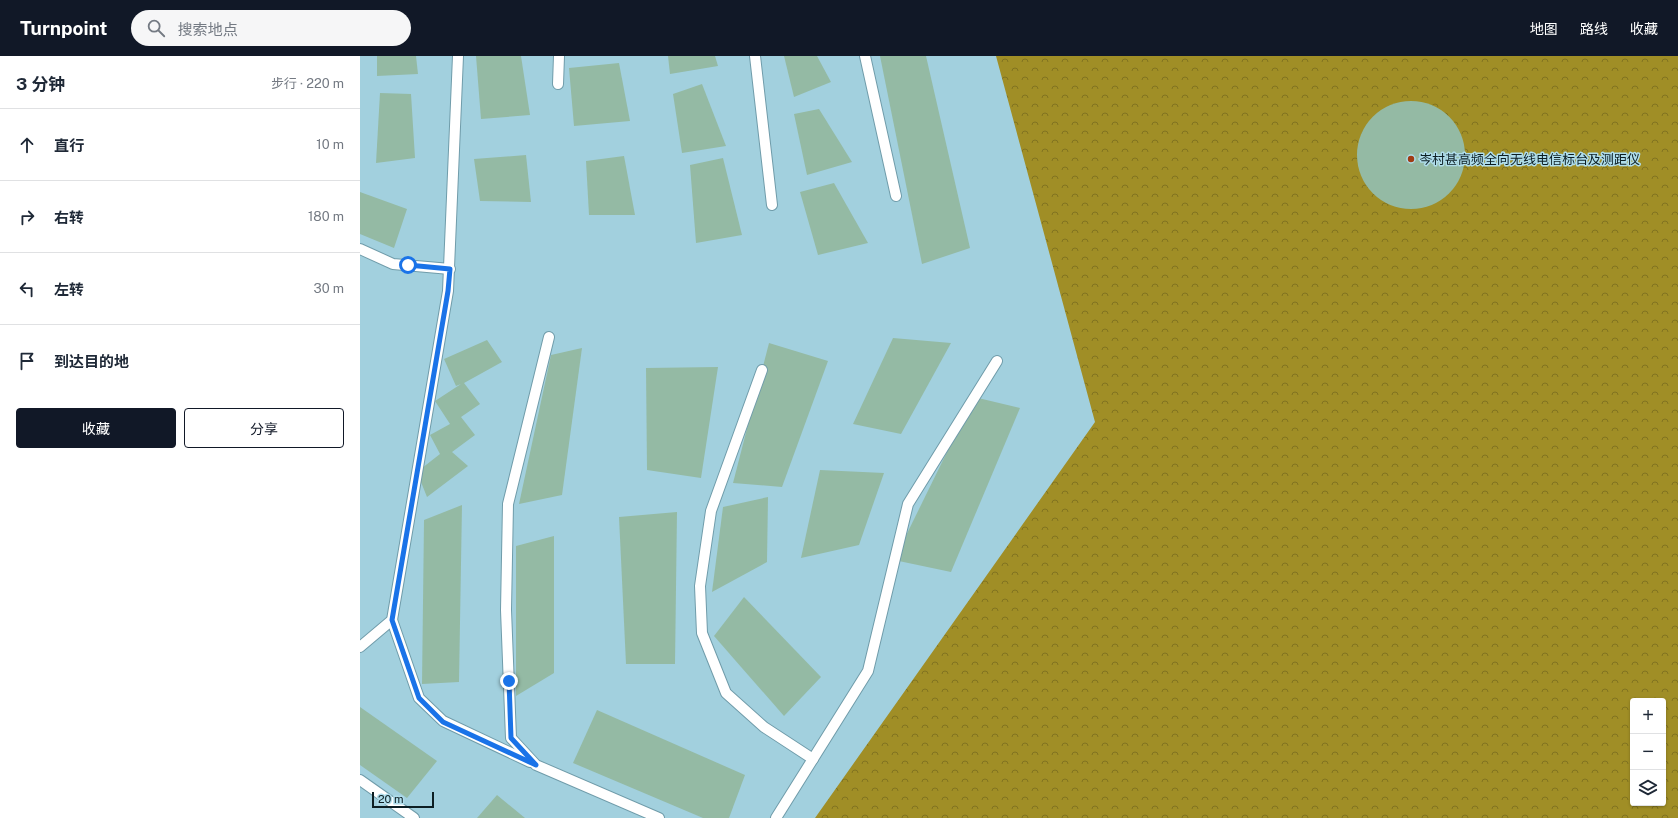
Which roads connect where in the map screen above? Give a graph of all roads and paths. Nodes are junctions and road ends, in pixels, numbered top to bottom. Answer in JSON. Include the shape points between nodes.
{"nodes":[{"id":1,"x":458,"y":56,"type":"edge"},
{"id":2,"x":559,"y":56,"type":"edge"},
{"id":3,"x":755,"y":56,"type":"edge"},
{"id":4,"x":865,"y":56,"type":"edge"},
{"id":5,"x":558,"y":84,"type":"dead end"},
{"id":6,"x":896,"y":196,"type":"dead end"},
{"id":7,"x":772,"y":205,"type":"dead end"},
{"id":8,"x":360,"y":249,"type":"edge"},
{"id":9,"x":450,"y":269,"type":"junction"},
{"id":10,"x":549,"y":337,"type":"dead end"},
{"id":11,"x":997,"y":361,"type":"dead end"},
{"id":12,"x":762,"y":370,"type":"dead end"},
{"id":13,"x":392,"y":620,"type":"junction"},
{"id":14,"x":360,"y":647,"type":"edge"},
{"id":15,"x":813,"y":759,"type":"junction"},
{"id":16,"x":536,"y":765,"type":"junction"},
{"id":17,"x":360,"y":780,"type":"edge"},
{"id":18,"x":414,"y":818,"type":"edge"},
{"id":19,"x":659,"y":818,"type":"edge"},
{"id":20,"x":776,"y":818,"type":"edge"}],
"edges":[{"from":1,"to":9,"type":"lane"},
{"from":2,"to":5,"type":"lane"},
{"from":3,"to":7,"type":"lane"},
{"from":4,"to":6,"type":"lane"},
{"from":8,"to":9,"type":"lane","via":[[394,264]]},
{"from":9,"to":13,"type":"lane"},
{"from":10,"to":16,"type":"lane","via":[[508,504],[506,610],[511,738]]},
{"from":11,"to":15,"type":"lane","via":[[908,504],[868,671]]},
{"from":12,"to":15,"type":"lane","via":[[711,510],[700,586],[702,633],[726,693],[764,727]]},
{"from":13,"to":14,"type":"lane"},
{"from":13,"to":16,"type":"lane","via":[[419,698],[443,722]]},
{"from":15,"to":20,"type":"lane"},
{"from":16,"to":19,"type":"lane"},
{"from":17,"to":18,"type":"lane"}]}
